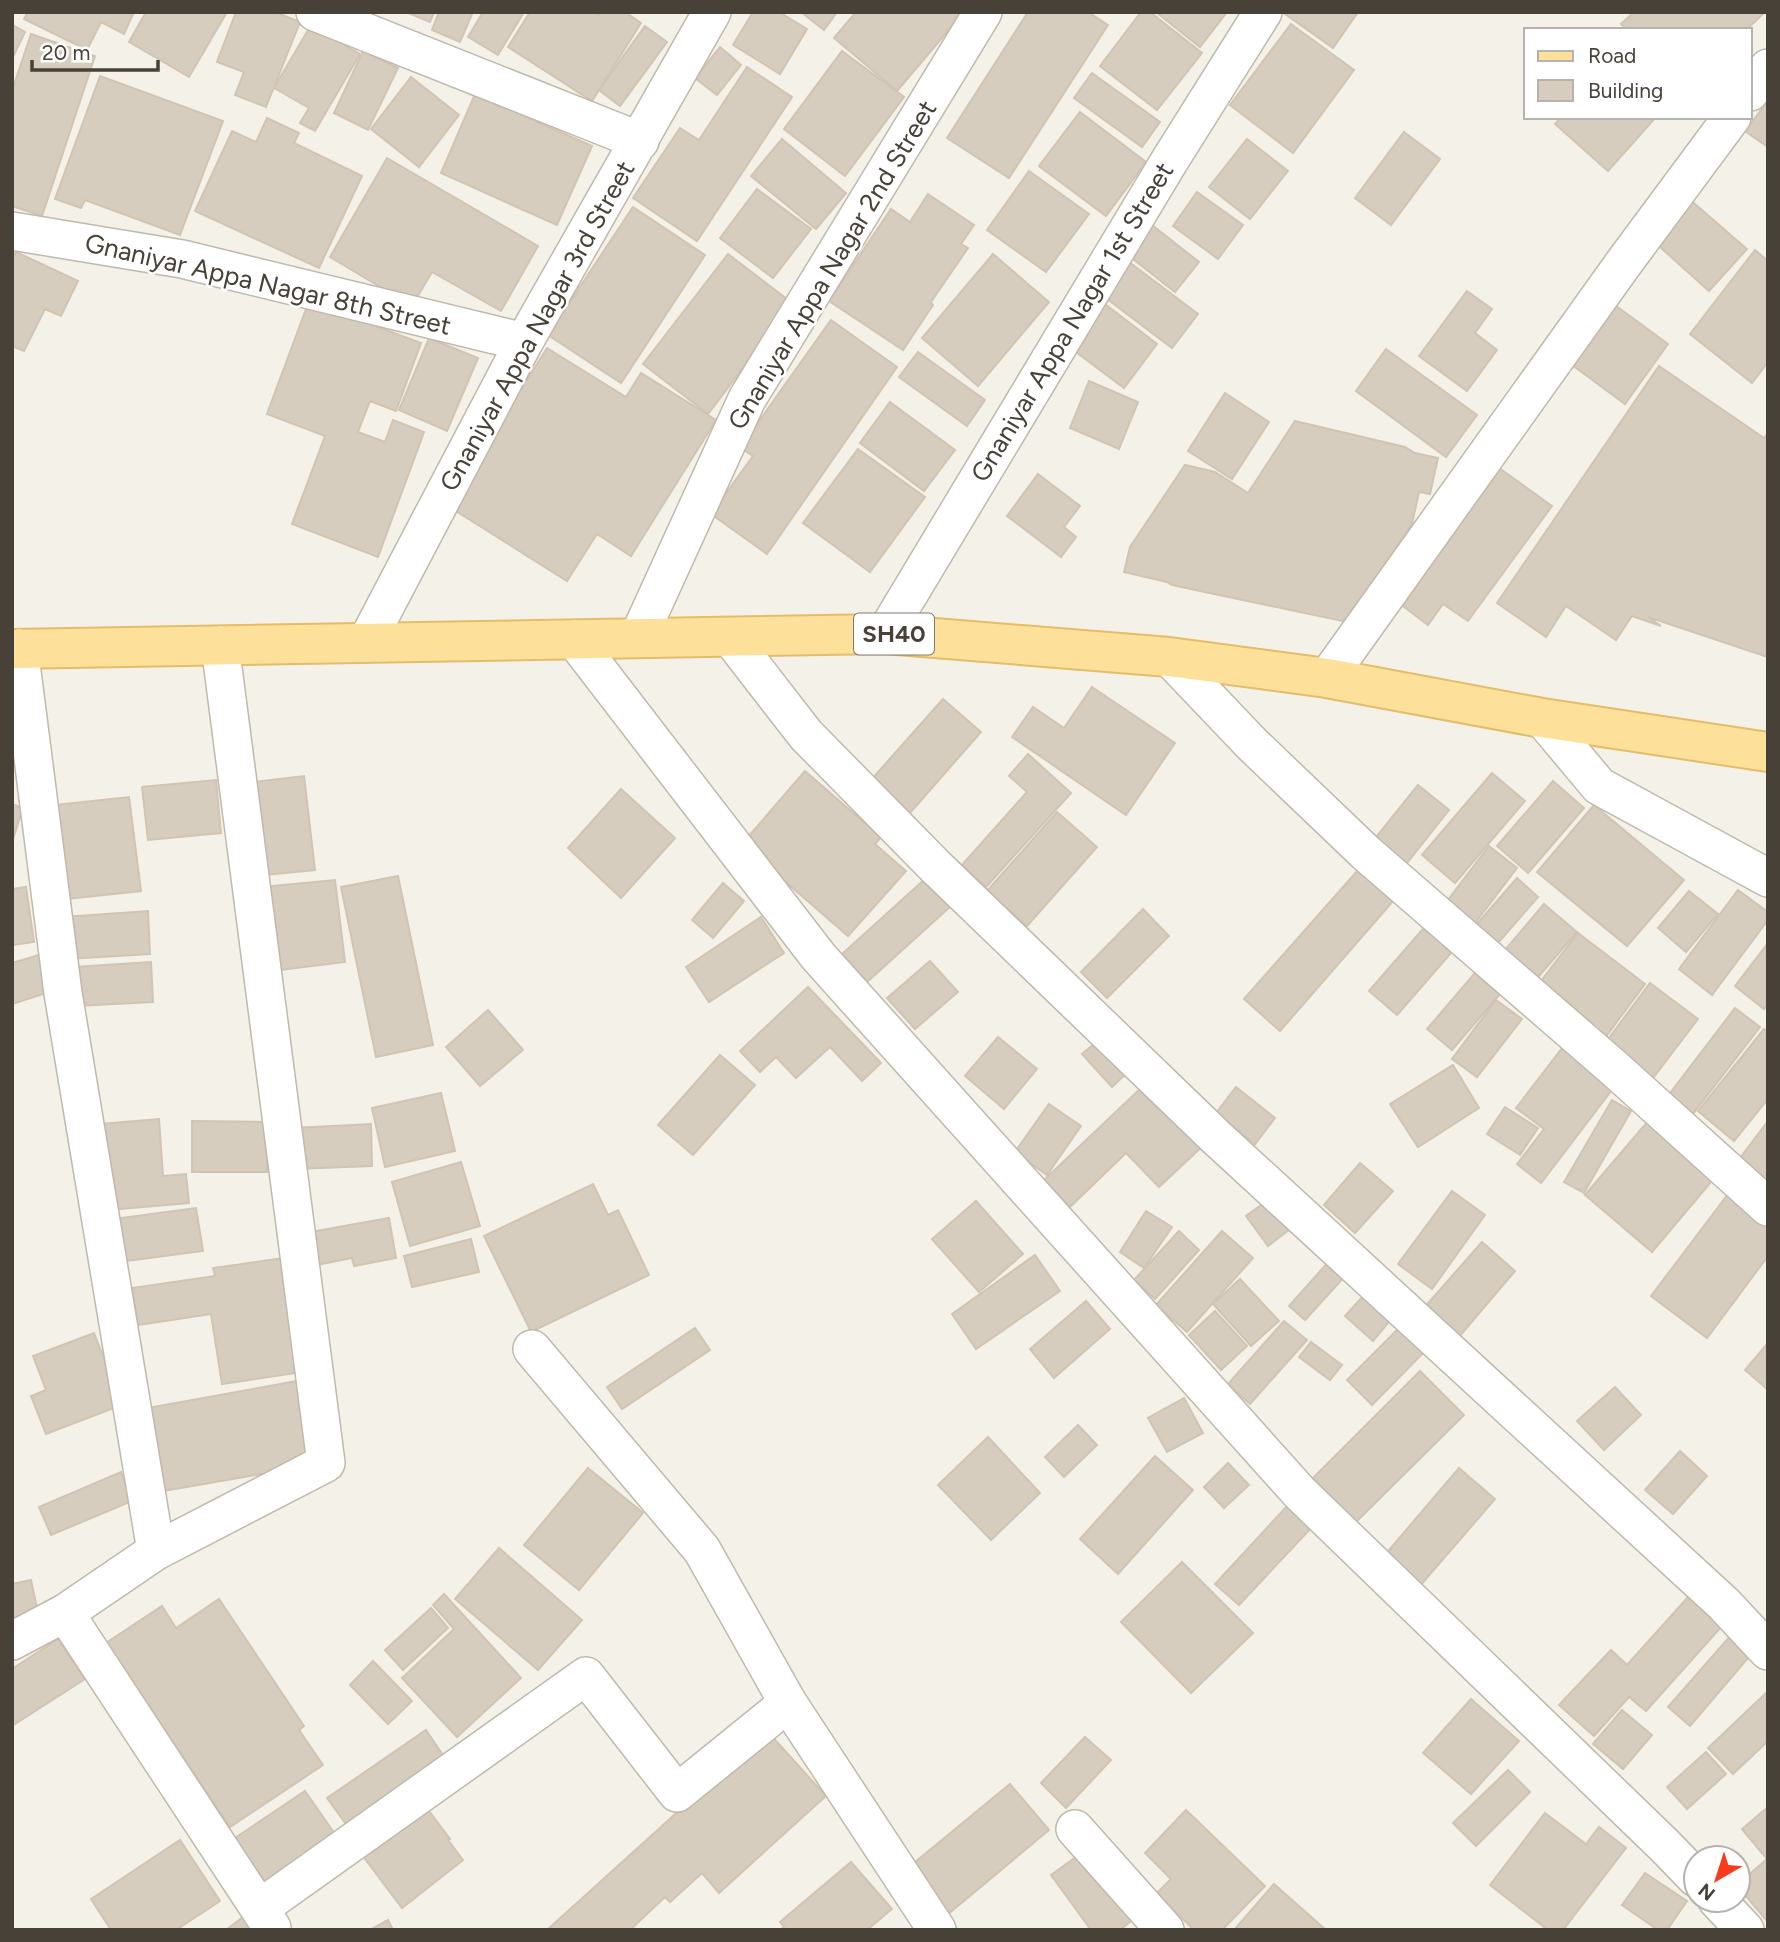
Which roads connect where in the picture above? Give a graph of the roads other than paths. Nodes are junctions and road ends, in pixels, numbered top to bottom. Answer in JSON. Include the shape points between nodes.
{"nodes":[{"id":1,"x":315,"y":12,"type":"edge"},
{"id":2,"x":983,"y":12,"type":"edge"},
{"id":3,"x":1263,"y":12,"type":"edge"},
{"id":4,"x":699,"y":17,"type":"edge"},
{"id":5,"x":1768,"y":68,"type":"edge"},
{"id":6,"x":1752,"y":89,"type":"edge"},
{"id":7,"x":1731,"y":119,"type":"edge"},
{"id":8,"x":640,"y":141,"type":"junction"},
{"id":9,"x":12,"y":231,"type":"edge"},
{"id":10,"x":524,"y":342,"type":"junction"},
{"id":11,"x":885,"y":634,"type":"junction"},
{"id":12,"x":730,"y":636,"type":"junction"},
{"id":13,"x":638,"y":638,"type":"junction"},
{"id":14,"x":574,"y":639,"type":"junction"},
{"id":15,"x":366,"y":643,"type":"junction"},
{"id":16,"x":220,"y":645,"type":"junction"},
{"id":17,"x":16,"y":648,"type":"edge"},
{"id":18,"x":1169,"y":657,"type":"junction"},
{"id":19,"x":1327,"y":678,"type":"junction"},
{"id":20,"x":1542,"y":718,"type":"junction"},
{"id":21,"x":1768,"y":752,"type":"edge"},
{"id":22,"x":1768,"y":878,"type":"edge"},
{"id":23,"x":1768,"y":1207,"type":"edge"},
{"id":24,"x":533,"y":1349,"type":"dead end"},
{"id":25,"x":156,"y":1551,"type":"junction"},
{"id":26,"x":65,"y":1613,"type":"junction"},
{"id":27,"x":12,"y":1641,"type":"edge"},
{"id":28,"x":1768,"y":1651,"type":"edge"},
{"id":29,"x":788,"y":1703,"type":"junction"},
{"id":30,"x":1075,"y":1829,"type":"dead end"},
{"id":31,"x":1682,"y":1864,"type":"edge"},
{"id":32,"x":1730,"y":1914,"type":"edge"},
{"id":33,"x":266,"y":1919,"type":"edge"},
{"id":34,"x":937,"y":1930,"type":"edge"},
{"id":35,"x":1165,"y":1930,"type":"edge"},
{"id":36,"x":1745,"y":1930,"type":"edge"}],
"edges":[{"from":1,"to":8,"type":"street"},
{"from":2,"to":13,"type":"street","name":"Gnaniyar Appa Nagar 2nd Street","via":[[747,399]]},
{"from":3,"to":11,"type":"street","name":"Gnaniyar Appa Nagar 1st Street"},
{"from":4,"to":8,"type":"street","name":"Gnaniyar Appa Nagar 3rd Street"},
{"from":5,"to":6,"type":"street"},
{"from":7,"to":19,"type":"street"},
{"from":8,"to":10,"type":"street","name":"Gnaniyar Appa Nagar 3rd Street"},
{"from":9,"to":10,"type":"street","name":"Gnaniyar Appa Nagar 8th Street","via":[[182,259]]},
{"from":10,"to":15,"type":"street","name":"Gnaniyar Appa Nagar 3rd Street"},
{"from":11,"to":12,"type":"main road","number":"SH40"},
{"from":11,"to":18,"type":"main road","number":"SH40"},
{"from":12,"to":13,"type":"main road","number":"SH40"},
{"from":12,"to":28,"type":"street","via":[[806,735],[936,867],[1217,1138],[1724,1604]]},
{"from":13,"to":14,"type":"main road","number":"SH40"},
{"from":14,"to":15,"type":"main road","number":"SH40"},
{"from":14,"to":31,"type":"street","via":[[818,956],[1300,1493]]},
{"from":15,"to":16,"type":"main road","number":"SH40"},
{"from":16,"to":17,"type":"main road","number":"SH40"},
{"from":16,"to":25,"type":"street","via":[[326,1463]]},
{"from":17,"to":25,"type":"street","via":[[63,993]]},
{"from":18,"to":19,"type":"main road","number":"SH40"},
{"from":18,"to":23,"type":"street","via":[[1366,853]]},
{"from":19,"to":20,"type":"main road","number":"SH40"},
{"from":20,"to":21,"type":"main road","number":"SH40"},
{"from":20,"to":22,"type":"street","via":[[1599,786]]},
{"from":24,"to":29,"type":"street","via":[[702,1550]]},
{"from":25,"to":26,"type":"street"},
{"from":26,"to":27,"type":"street"},
{"from":26,"to":33,"type":"street"},
{"from":29,"to":33,"type":"street","via":[[677,1793],[586,1676]]},
{"from":29,"to":34,"type":"street"},
{"from":30,"to":35,"type":"street"},
{"from":32,"to":36,"type":"street"}]}
